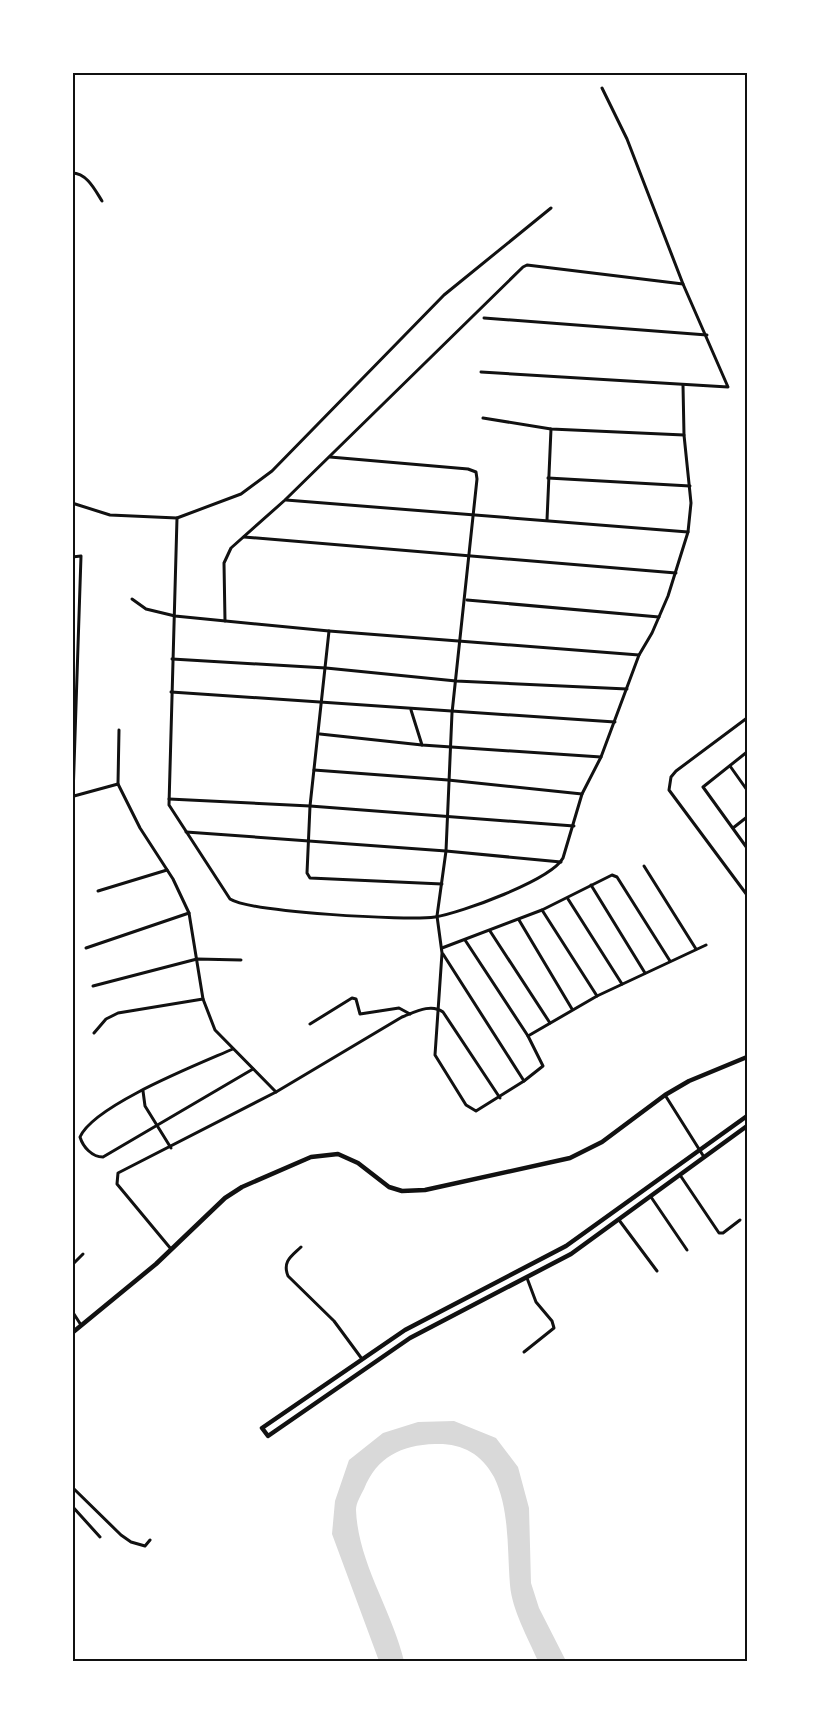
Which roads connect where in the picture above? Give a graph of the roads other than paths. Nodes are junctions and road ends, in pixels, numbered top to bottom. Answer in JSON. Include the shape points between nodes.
{"nodes":[{"id":1,"x":602,"y":88,"type":"dead end"},
{"id":2,"x":72,"y":173,"type":"edge"},
{"id":3,"x":102,"y":201,"type":"dead end"},
{"id":4,"x":551,"y":208,"type":"dead end"},
{"id":5,"x":683,"y":284,"type":"junction"},
{"id":6,"x":484,"y":318,"type":"dead end"},
{"id":7,"x":707,"y":335,"type":"junction"},
{"id":8,"x":481,"y":372,"type":"dead end"},
{"id":9,"x":683,"y":385,"type":"junction"},
{"id":10,"x":483,"y":418,"type":"dead end"},
{"id":11,"x":551,"y":429,"type":"junction"},
{"id":12,"x":684,"y":435,"type":"junction"},
{"id":13,"x":330,"y":457,"type":"junction"},
{"id":14,"x":548,"y":478,"type":"junction"},
{"id":15,"x":690,"y":486,"type":"junction"},
{"id":16,"x":285,"y":500,"type":"junction"},
{"id":17,"x":72,"y":503,"type":"edge"},
{"id":18,"x":473,"y":513,"type":"junction"},
{"id":19,"x":177,"y":518,"type":"junction"},
{"id":20,"x":547,"y":519,"type":"junction"},
{"id":21,"x":688,"y":531,"type":"junction"},
{"id":22,"x":243,"y":537,"type":"junction"},
{"id":23,"x":469,"y":555,"type":"junction"},
{"id":24,"x":72,"y":557,"type":"edge"},
{"id":25,"x":676,"y":573,"type":"junction"},
{"id":26,"x":132,"y":598,"type":"dead end"},
{"id":27,"x":466,"y":600,"type":"junction"},
{"id":28,"x":175,"y":616,"type":"junction"},
{"id":29,"x":659,"y":617,"type":"junction"},
{"id":30,"x":225,"y":621,"type":"junction"},
{"id":31,"x":329,"y":632,"type":"junction"},
{"id":32,"x":460,"y":640,"type":"junction"},
{"id":33,"x":639,"y":655,"type":"junction"},
{"id":34,"x":172,"y":659,"type":"junction"},
{"id":35,"x":326,"y":668,"type":"junction"},
{"id":36,"x":456,"y":681,"type":"junction"},
{"id":37,"x":627,"y":689,"type":"junction"},
{"id":38,"x":170,"y":692,"type":"junction"},
{"id":39,"x":322,"y":703,"type":"junction"},
{"id":40,"x":411,"y":710,"type":"junction"},
{"id":41,"x":452,"y":712,"type":"junction"},
{"id":42,"x":747,"y":718,"type":"edge"},
{"id":43,"x":615,"y":722,"type":"junction"},
{"id":44,"x":119,"y":730,"type":"dead end"},
{"id":45,"x":320,"y":734,"type":"junction"},
{"id":46,"x":422,"y":745,"type":"junction"},
{"id":47,"x":450,"y":747,"type":"junction"},
{"id":48,"x":747,"y":752,"type":"edge"},
{"id":49,"x":602,"y":757,"type":"junction"},
{"id":50,"x":730,"y":766,"type":"junction"},
{"id":51,"x":314,"y":770,"type":"junction"},
{"id":52,"x":448,"y":780,"type":"junction"},
{"id":53,"x":118,"y":784,"type":"junction"},
{"id":54,"x":747,"y":790,"type":"edge"},
{"id":55,"x":582,"y":795,"type":"junction"},
{"id":56,"x":73,"y":796,"type":"edge"},
{"id":57,"x":169,"y":799,"type":"junction"},
{"id":58,"x":310,"y":806,"type":"junction"},
{"id":59,"x":447,"y":816,"type":"junction"},
{"id":60,"x":747,"y":817,"type":"edge"},
{"id":61,"x":574,"y":826,"type":"junction"},
{"id":62,"x":733,"y":828,"type":"junction"},
{"id":63,"x":185,"y":832,"type":"junction"},
{"id":64,"x":308,"y":841,"type":"junction"},
{"id":65,"x":747,"y":848,"type":"edge"},
{"id":66,"x":446,"y":851,"type":"junction"},
{"id":67,"x":561,"y":862,"type":"junction"},
{"id":68,"x":644,"y":866,"type":"dead end"},
{"id":69,"x":167,"y":870,"type":"junction"},
{"id":70,"x":442,"y":884,"type":"junction"},
{"id":71,"x":591,"y":885,"type":"junction"},
{"id":72,"x":98,"y":891,"type":"dead end"},
{"id":73,"x":747,"y":896,"type":"edge"},
{"id":74,"x":568,"y":899,"type":"junction"},
{"id":75,"x":542,"y":910,"type":"junction"},
{"id":76,"x":189,"y":913,"type":"junction"},
{"id":77,"x":437,"y":916,"type":"junction"},
{"id":78,"x":519,"y":920,"type":"junction"},
{"id":79,"x":490,"y":930,"type":"junction"},
{"id":80,"x":465,"y":940,"type":"junction"},
{"id":81,"x":705,"y":945,"type":"dead end"},
{"id":82,"x":86,"y":948,"type":"dead end"},
{"id":83,"x":696,"y":949,"type":"junction"},
{"id":84,"x":442,"y":950,"type":"junction"},
{"id":85,"x":197,"y":959,"type":"junction"},
{"id":86,"x":241,"y":960,"type":"dead end"},
{"id":87,"x":670,"y":961,"type":"junction"},
{"id":88,"x":645,"y":972,"type":"junction"},
{"id":89,"x":621,"y":984,"type":"junction"},
{"id":90,"x":93,"y":987,"type":"dead end"},
{"id":91,"x":597,"y":996,"type":"junction"},
{"id":92,"x":203,"y":999,"type":"junction"},
{"id":93,"x":438,"y":1009,"type":"junction"},
{"id":94,"x":572,"y":1009,"type":"junction"},
{"id":95,"x":410,"y":1014,"type":"junction"},
{"id":96,"x":550,"y":1023,"type":"junction"},
{"id":97,"x":310,"y":1024,"type":"dead end"},
{"id":98,"x":93,"y":1033,"type":"dead end"},
{"id":99,"x":528,"y":1036,"type":"junction"},
{"id":100,"x":233,"y":1049,"type":"junction"},
{"id":101,"x":747,"y":1057,"type":"edge"},
{"id":102,"x":253,"y":1069,"type":"junction"},
{"id":103,"x":524,"y":1082,"type":"junction"},
{"id":104,"x":143,"y":1090,"type":"junction"},
{"id":105,"x":276,"y":1092,"type":"junction"},
{"id":106,"x":665,"y":1095,"type":"junction"},
{"id":107,"x":500,"y":1098,"type":"junction"},
{"id":108,"x":747,"y":1116,"type":"edge"},
{"id":109,"x":155,"y":1125,"type":"junction"},
{"id":110,"x":747,"y":1126,"type":"edge"},
{"id":111,"x":171,"y":1148,"type":"junction"},
{"id":112,"x":699,"y":1149,"type":"junction"},
{"id":113,"x":704,"y":1157,"type":"junction"},
{"id":114,"x":680,"y":1175,"type":"junction"},
{"id":115,"x":651,"y":1197,"type":"junction"},
{"id":116,"x":619,"y":1220,"type":"junction"},
{"id":117,"x":741,"y":1220,"type":"dead end"},
{"id":118,"x":302,"y":1247,"type":"dead end"},
{"id":119,"x":171,"y":1249,"type":"junction"},
{"id":120,"x":687,"y":1250,"type":"dead end"},
{"id":121,"x":83,"y":1254,"type":"dead end"},
{"id":122,"x":72,"y":1265,"type":"edge"},
{"id":123,"x":657,"y":1271,"type":"dead end"},
{"id":124,"x":527,"y":1277,"type":"junction"},
{"id":125,"x":72,"y":1311,"type":"edge"},
{"id":126,"x":81,"y":1325,"type":"junction"},
{"id":127,"x":72,"y":1333,"type":"edge"},
{"id":128,"x":524,"y":1352,"type":"dead end"},
{"id":129,"x":362,"y":1359,"type":"junction"},
{"id":130,"x":72,"y":1487,"type":"edge"},
{"id":131,"x":72,"y":1506,"type":"edge"},
{"id":132,"x":100,"y":1537,"type":"dead end"},
{"id":133,"x":150,"y":1540,"type":"dead end"}],
"edges":[{"from":1,"to":5,"type":"street","via":[[627,139]]},
{"from":2,"to":3,"type":"street","via":[[86,178]]},
{"from":4,"to":19,"type":"street","via":[[444,295],[272,471],[241,494]]},
{"from":5,"to":7,"type":"street"},
{"from":5,"to":13,"type":"street","via":[[523,267]]},
{"from":6,"to":7,"type":"street"},
{"from":7,"to":9,"type":"street","via":[[728,387]]},
{"from":8,"to":9,"type":"street"},
{"from":9,"to":12,"type":"street"},
{"from":10,"to":11,"type":"street"},
{"from":11,"to":12,"type":"street"},
{"from":11,"to":14,"type":"street"},
{"from":12,"to":15,"type":"street"},
{"from":13,"to":16,"type":"street"},
{"from":13,"to":18,"type":"street","via":[[476,472]]},
{"from":14,"to":15,"type":"street"},
{"from":14,"to":20,"type":"street"},
{"from":15,"to":21,"type":"street"},
{"from":16,"to":18,"type":"street"},
{"from":16,"to":22,"type":"street"},
{"from":17,"to":19,"type":"street","via":[[110,515]]},
{"from":18,"to":20,"type":"street"},
{"from":18,"to":23,"type":"street"},
{"from":19,"to":28,"type":"street"},
{"from":20,"to":21,"type":"street"},
{"from":21,"to":25,"type":"street"},
{"from":22,"to":23,"type":"street"},
{"from":22,"to":30,"type":"street","via":[[226,555]]},
{"from":23,"to":25,"type":"street"},
{"from":23,"to":27,"type":"street"},
{"from":24,"to":56,"type":"street","via":[[81,556]]},
{"from":25,"to":29,"type":"street"},
{"from":26,"to":28,"type":"street","via":[[146,609]]},
{"from":27,"to":29,"type":"street"},
{"from":27,"to":32,"type":"street"},
{"from":28,"to":30,"type":"street"},
{"from":28,"to":34,"type":"street"},
{"from":29,"to":33,"type":"street"},
{"from":30,"to":31,"type":"street"},
{"from":31,"to":32,"type":"street"},
{"from":31,"to":35,"type":"street"},
{"from":32,"to":33,"type":"street"},
{"from":32,"to":36,"type":"street"},
{"from":33,"to":37,"type":"street"},
{"from":34,"to":35,"type":"street"},
{"from":34,"to":38,"type":"street"},
{"from":35,"to":36,"type":"street"},
{"from":35,"to":39,"type":"street"},
{"from":36,"to":37,"type":"street"},
{"from":36,"to":41,"type":"street"},
{"from":37,"to":43,"type":"street"},
{"from":38,"to":39,"type":"street"},
{"from":38,"to":57,"type":"street"},
{"from":39,"to":40,"type":"street"},
{"from":39,"to":45,"type":"street"},
{"from":40,"to":41,"type":"street"},
{"from":40,"to":46,"type":"street"},
{"from":41,"to":43,"type":"street"},
{"from":41,"to":47,"type":"street"},
{"from":42,"to":73,"type":"street","via":[[676,771],[669,790]]},
{"from":43,"to":49,"type":"street"},
{"from":44,"to":53,"type":"street"},
{"from":45,"to":46,"type":"street"},
{"from":45,"to":51,"type":"street"},
{"from":46,"to":47,"type":"street"},
{"from":47,"to":49,"type":"street"},
{"from":47,"to":52,"type":"street"},
{"from":48,"to":50,"type":"street"},
{"from":49,"to":55,"type":"street"},
{"from":50,"to":54,"type":"street"},
{"from":50,"to":62,"type":"street","via":[[703,787]]},
{"from":51,"to":52,"type":"street"},
{"from":51,"to":58,"type":"street"},
{"from":52,"to":55,"type":"street"},
{"from":52,"to":59,"type":"street"},
{"from":53,"to":56,"type":"street"},
{"from":53,"to":69,"type":"street"},
{"from":55,"to":61,"type":"street"},
{"from":57,"to":58,"type":"street"},
{"from":57,"to":63,"type":"street"},
{"from":58,"to":59,"type":"street"},
{"from":58,"to":64,"type":"street"},
{"from":59,"to":61,"type":"street"},
{"from":59,"to":66,"type":"street"},
{"from":60,"to":62,"type":"street"},
{"from":61,"to":67,"type":"street"},
{"from":62,"to":65,"type":"street"},
{"from":63,"to":64,"type":"street"},
{"from":63,"to":77,"type":"street","via":[[221,888],[236,903],[327,913]]},
{"from":64,"to":66,"type":"street"},
{"from":64,"to":70,"type":"street","via":[[310,878]]},
{"from":66,"to":67,"type":"street"},
{"from":66,"to":70,"type":"street"},
{"from":67,"to":77,"type":"street","via":[[545,875],[500,895]]},
{"from":68,"to":83,"type":"street"},
{"from":69,"to":72,"type":"street"},
{"from":69,"to":76,"type":"street"},
{"from":70,"to":77,"type":"street"},
{"from":71,"to":74,"type":"street"},
{"from":71,"to":87,"type":"street","via":[[612,875],[617,877]]},
{"from":71,"to":88,"type":"street"},
{"from":74,"to":75,"type":"street"},
{"from":74,"to":89,"type":"street"},
{"from":75,"to":78,"type":"street"},
{"from":75,"to":91,"type":"street"},
{"from":76,"to":82,"type":"street"},
{"from":76,"to":85,"type":"street"},
{"from":77,"to":84,"type":"street"},
{"from":78,"to":79,"type":"street"},
{"from":78,"to":94,"type":"street"},
{"from":79,"to":80,"type":"street"},
{"from":79,"to":96,"type":"street"},
{"from":80,"to":84,"type":"street"},
{"from":80,"to":99,"type":"street"},
{"from":81,"to":83,"type":"street"},
{"from":83,"to":87,"type":"street"},
{"from":84,"to":93,"type":"street"},
{"from":84,"to":103,"type":"street"},
{"from":85,"to":86,"type":"street"},
{"from":85,"to":90,"type":"street"},
{"from":85,"to":92,"type":"street"},
{"from":87,"to":88,"type":"street"},
{"from":88,"to":89,"type":"street"},
{"from":89,"to":91,"type":"street"},
{"from":91,"to":94,"type":"street"},
{"from":92,"to":98,"type":"street","via":[[118,1013]]},
{"from":92,"to":100,"type":"street","via":[[215,1030]]},
{"from":93,"to":95,"type":"street"},
{"from":93,"to":107,"type":"street","via":[[451,1022]]},
{"from":93,"to":107,"type":"street","via":[[436,1059],[466,1105],[476,1111]]},
{"from":94,"to":96,"type":"street"},
{"from":95,"to":97,"type":"street","via":[[399,1008],[360,1014],[356,999],[352,998]]},
{"from":95,"to":105,"type":"street"},
{"from":96,"to":99,"type":"street"},
{"from":99,"to":103,"type":"street","via":[[543,1066]]},
{"from":100,"to":102,"type":"street"},
{"from":100,"to":104,"type":"street"},
{"from":101,"to":106,"type":"street"},
{"from":102,"to":105,"type":"street"},
{"from":102,"to":109,"type":"street"},
{"from":103,"to":107,"type":"street"},
{"from":104,"to":109,"type":"street","via":[[145,1106]]},
{"from":104,"to":109,"type":"street","via":[[84,1129],[81,1141],[90,1152],[103,1157]]},
{"from":105,"to":111,"type":"street"},
{"from":106,"to":112,"type":"street"},
{"from":106,"to":119,"type":"street","via":[[602,1142],[570,1158],[425,1190],[389,1187],[358,1163],[338,1154],[311,1157],[235,1191]]},
{"from":108,"to":112,"type":"street"},
{"from":109,"to":111,"type":"street"},
{"from":110,"to":113,"type":"street"},
{"from":111,"to":119,"type":"street","via":[[122,1171],[116,1180]]},
{"from":112,"to":113,"type":"street"},
{"from":112,"to":129,"type":"street","via":[[566,1246],[433,1314]]},
{"from":113,"to":114,"type":"street"},
{"from":114,"to":115,"type":"street"},
{"from":114,"to":117,"type":"street","via":[[719,1233]]},
{"from":115,"to":116,"type":"street"},
{"from":115,"to":120,"type":"street"},
{"from":116,"to":123,"type":"street"},
{"from":116,"to":124,"type":"street","via":[[571,1254]]},
{"from":118,"to":129,"type":"street","via":[[287,1261],[288,1276],[334,1321]]},
{"from":119,"to":126,"type":"street"},
{"from":121,"to":122,"type":"street"},
{"from":124,"to":128,"type":"street","via":[[536,1302],[554,1328]]},
{"from":124,"to":129,"type":"street","via":[[410,1338],[268,1436],[262,1428]]},
{"from":125,"to":126,"type":"street"},
{"from":126,"to":127,"type":"street"},
{"from":130,"to":133,"type":"street","via":[[131,1542],[145,1546]]},
{"from":131,"to":132,"type":"street"}]}
